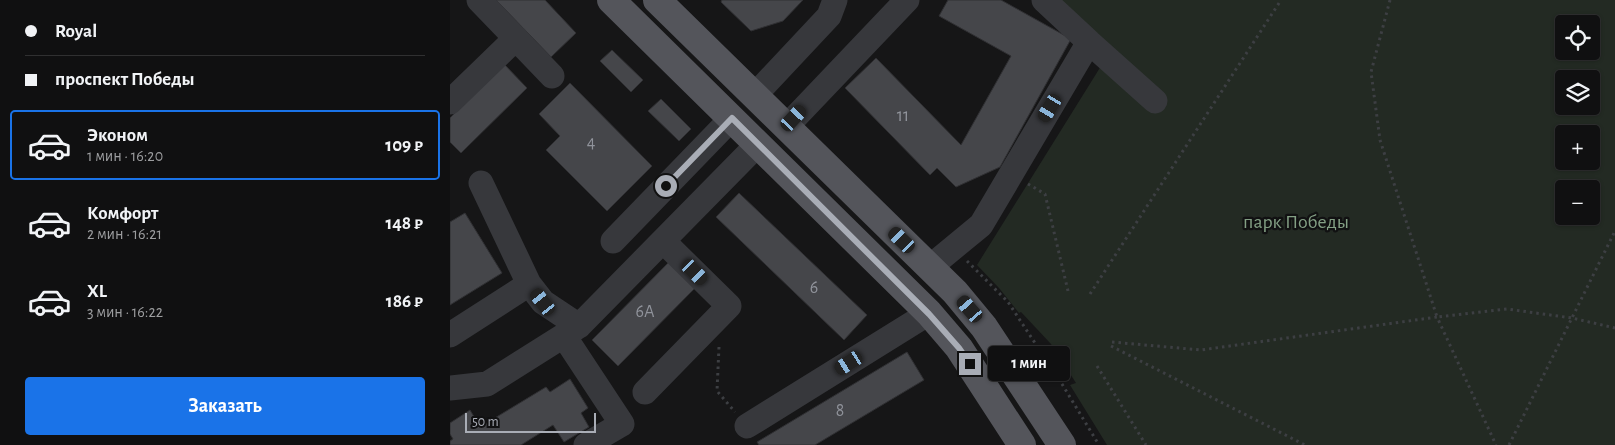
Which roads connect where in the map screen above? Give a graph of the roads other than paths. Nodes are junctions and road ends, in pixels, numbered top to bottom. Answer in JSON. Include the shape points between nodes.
{"nodes":[{"id":1,"x":479,"y":0,"type":"edge"},
{"id":2,"x":611,"y":0,"type":"edge"},
{"id":3,"x":657,"y":0,"type":"edge"},
{"id":4,"x":835,"y":0,"type":"edge"},
{"id":5,"x":907,"y":0,"type":"edge"},
{"id":6,"x":1044,"y":0,"type":"edge"},
{"id":7,"x":516,"y":38,"type":"junction"},
{"id":8,"x":1089,"y":42,"type":"junction"},
{"id":9,"x":552,"y":76,"type":"dead end"},
{"id":10,"x":754,"y":96,"type":"junction"},
{"id":11,"x":1155,"y":101,"type":"dead end"},
{"id":12,"x":450,"y":102,"type":"edge"},
{"id":13,"x":732,"y":118,"type":"junction"},
{"id":14,"x":795,"y":136,"type":"junction"},
{"id":15,"x":758,"y":144,"type":"junction"},
{"id":16,"x":481,"y":183,"type":"dead end"},
{"id":17,"x":613,"y":241,"type":"dead end"},
{"id":18,"x":663,"y":241,"type":"junction"},
{"id":19,"x":881,"y":266,"type":"junction"},
{"id":20,"x":930,"y":267,"type":"junction"},
{"id":21,"x":529,"y":284,"type":"junction"},
{"id":22,"x":929,"y":314,"type":"junction"},
{"id":23,"x":571,"y":331,"type":"junction"},
{"id":24,"x":450,"y":335,"type":"edge"},
{"id":25,"x":450,"y":388,"type":"edge"},
{"id":26,"x":645,"y":392,"type":"dead end"},
{"id":27,"x":747,"y":426,"type":"road end"},
{"id":28,"x":586,"y":445,"type":"edge"},
{"id":29,"x":1022,"y":445,"type":"edge"},
{"id":30,"x":1062,"y":445,"type":"edge"}],
"edges":[{"from":1,"to":7,"type":"lane"},
{"from":2,"to":13,"type":"main road"},
{"from":3,"to":10,"type":"main road"},
{"from":4,"to":10,"type":"lane","via":[[829,16]]},
{"from":5,"to":14,"type":"lane"},
{"from":6,"to":8,"type":"lane"},
{"from":7,"to":9,"type":"lane"},
{"from":7,"to":12,"type":"lane"},
{"from":8,"to":11,"type":"lane"},
{"from":8,"to":20,"type":"lane","via":[[981,225]]},
{"from":10,"to":14,"type":"main road"},
{"from":13,"to":15,"type":"main road"},
{"from":13,"to":17,"type":"lane"},
{"from":14,"to":15,"type":"main road","via":[[768,138]]},
{"from":14,"to":20,"type":"main road"},
{"from":15,"to":18,"type":"lane"},
{"from":15,"to":19,"type":"main road"},
{"from":16,"to":21,"type":"lane"},
{"from":18,"to":23,"type":"lane"},
{"from":18,"to":26,"type":"lane","via":[[730,306]]},
{"from":19,"to":20,"type":"main road","via":[[908,274]]},
{"from":19,"to":22,"type":"main road"},
{"from":20,"to":30,"type":"main road","via":[[984,327]]},
{"from":21,"to":23,"type":"lane"},
{"from":21,"to":24,"type":"lane"},
{"from":22,"to":27,"type":"lane"},
{"from":22,"to":29,"type":"main road","via":[[959,348]]},
{"from":23,"to":25,"type":"lane","via":[[487,384]]},
{"from":23,"to":28,"type":"lane","via":[[622,424]]}]}
